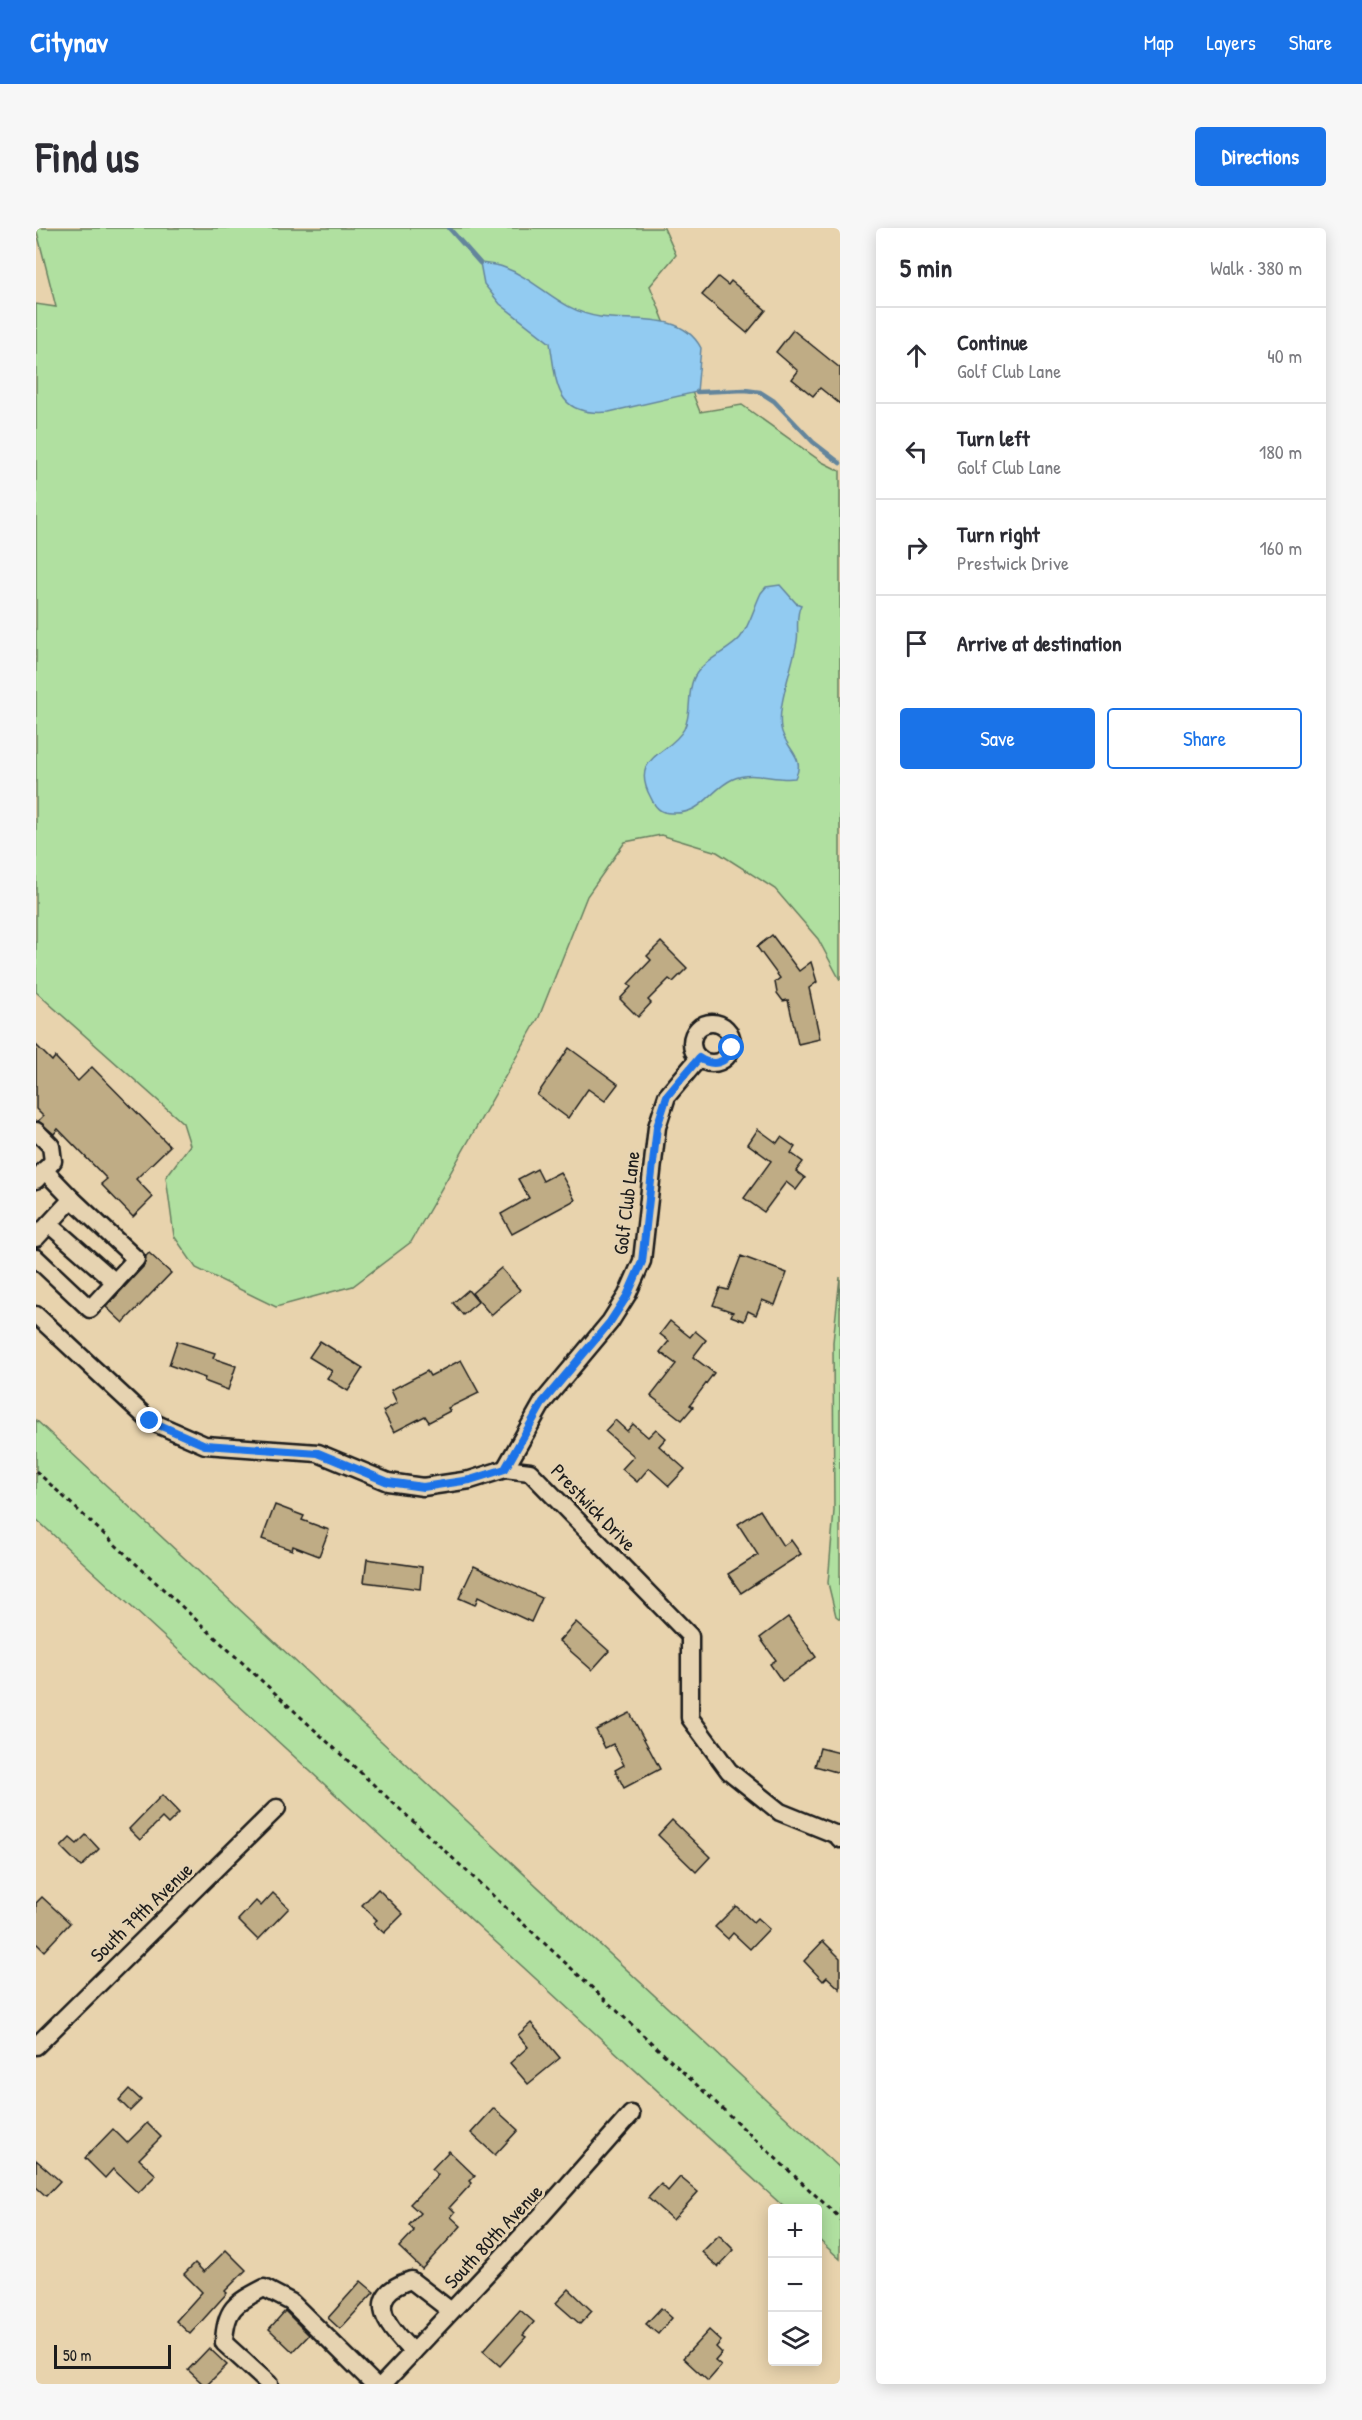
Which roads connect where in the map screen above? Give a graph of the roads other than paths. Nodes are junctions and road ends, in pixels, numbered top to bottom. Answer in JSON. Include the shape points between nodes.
{"nodes":[{"id":1,"x":699,"y":1058,"type":"dead end"},
{"id":2,"x":36,"y":1131,"type":"edge"},
{"id":3,"x":40,"y":1175,"type":"edge"},
{"id":4,"x":72,"y":1199,"type":"junction"},
{"id":5,"x":49,"y":1224,"type":"junction"},
{"id":6,"x":36,"y":1238,"type":"edge"},
{"id":7,"x":36,"y":1258,"type":"edge"},
{"id":8,"x":115,"y":1282,"type":"junction"},
{"id":9,"x":36,"y":1315,"type":"edge"},
{"id":10,"x":505,"y":1469,"type":"junction"},
{"id":11,"x":277,"y":1809,"type":"dead end"},
{"id":12,"x":839,"y":1837,"type":"edge"},
{"id":13,"x":36,"y":2046,"type":"edge"},
{"id":14,"x":631,"y":2114,"type":"dead end"},
{"id":15,"x":451,"y":2311,"type":"junction"},
{"id":16,"x":413,"y":2352,"type":"junction"},
{"id":17,"x":269,"y":2384,"type":"edge"},
{"id":18,"x":374,"y":2384,"type":"edge"},
{"id":19,"x":383,"y":2384,"type":"edge"}],
"edges":[{"from":1,"to":10,"type":"street","name":"Golf Club Lane","via":[[667,1096],[657,1127],[642,1262],[627,1296],[543,1402]]},
{"from":2,"to":3,"type":"street","via":[[51,1146],[53,1161]]},
{"from":3,"to":4,"type":"street"},
{"from":4,"to":5,"type":"street"},
{"from":4,"to":8,"type":"street","via":[[136,1259]]},
{"from":5,"to":6,"type":"street"},
{"from":5,"to":8,"type":"street"},
{"from":7,"to":8,"type":"street","via":[[90,1309]]},
{"from":9,"to":10,"type":"street","via":[[150,1421],[205,1445],[318,1453],[388,1482],[423,1487],[470,1480]]},
{"from":10,"to":12,"type":"street","name":"Prestwick Drive","via":[[530,1472],[690,1635],[690,1718],[729,1771],[780,1812]]},
{"from":11,"to":13,"type":"street","name":"South 79th Avenue"},
{"from":14,"to":15,"type":"street","name":"South 80th Avenue"},
{"from":15,"to":16,"type":"street","name":"South 80th Avenue"},
{"from":15,"to":16,"type":"street","via":[[411,2280],[396,2285],[383,2301],[382,2313],[392,2331]]},
{"from":16,"to":19,"type":"street","name":"South 80th Avenue"},
{"from":17,"to":18,"type":"street","via":[[224,2343],[225,2321],[241,2300],[264,2288],[291,2302]]}]}
